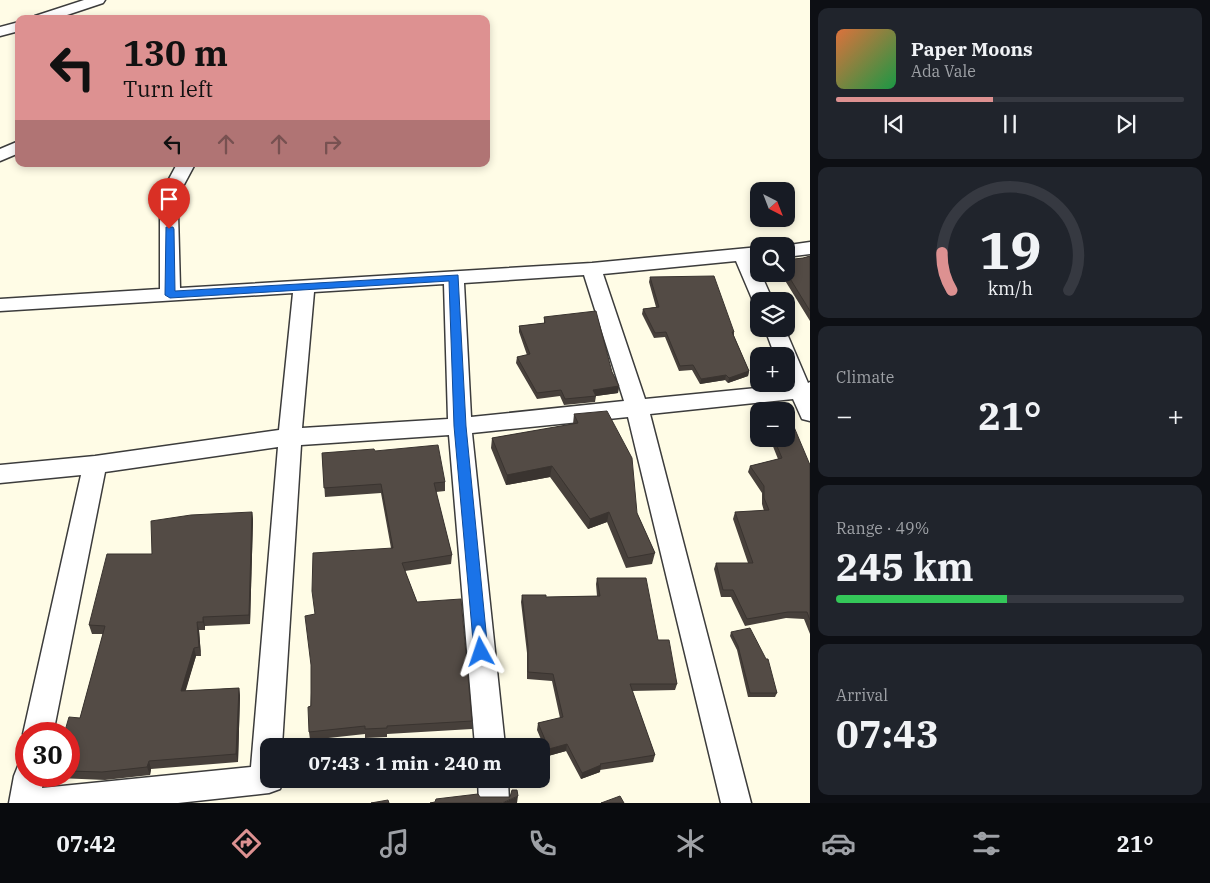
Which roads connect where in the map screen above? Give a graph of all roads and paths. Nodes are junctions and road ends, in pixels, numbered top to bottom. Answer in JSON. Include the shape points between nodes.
{"nodes":[{"id":1,"x":98,"y":0,"type":"edge"},
{"id":2,"x":52,"y":15,"type":"edge"},
{"id":3,"x":15,"y":27,"type":"edge"},
{"id":4,"x":0,"y":32,"type":"edge"},
{"id":5,"x":15,"y":148,"type":"edge"},
{"id":6,"x":0,"y":156,"type":"edge"},
{"id":7,"x":184,"y":167,"type":"edge"},
{"id":8,"x":810,"y":248,"type":"edge"},
{"id":9,"x":795,"y":250,"type":"edge"},
{"id":10,"x":750,"y":254,"type":"edge"},
{"id":11,"x":592,"y":269,"type":"junction"},
{"id":12,"x":454,"y":277,"type":"junction"},
{"id":13,"x":304,"y":286,"type":"junction"},
{"id":14,"x":170,"y":295,"type":"junction"},
{"id":15,"x":0,"y":305,"type":"edge"},
{"id":16,"x":795,"y":372,"type":"edge"},
{"id":17,"x":805,"y":390,"type":"edge"},
{"id":18,"x":637,"y":408,"type":"junction"},
{"id":19,"x":810,"y":413,"type":"edge"},
{"id":20,"x":460,"y":426,"type":"junction"},
{"id":21,"x":290,"y":437,"type":"junction"},
{"id":22,"x":95,"y":465,"type":"junction"},
{"id":23,"x":0,"y":474,"type":"edge"},
{"id":24,"x":41,"y":722,"type":"edge"},
{"id":25,"x":270,"y":738,"type":"edge"},
{"id":26,"x":489,"y":738,"type":"edge"},
{"id":27,"x":260,"y":780,"type":"edge"},
{"id":28,"x":27,"y":787,"type":"edge"},
{"id":29,"x":493,"y":788,"type":"edge"},
{"id":30,"x":24,"y":803,"type":"edge"},
{"id":31,"x":41,"y":803,"type":"edge"},
{"id":32,"x":494,"y":803,"type":"edge"},
{"id":33,"x":736,"y":803,"type":"edge"}],
"edges":[{"from":1,"to":2,"type":"street"},
{"from":3,"to":4,"type":"street"},
{"from":5,"to":6,"type":"street"},
{"from":7,"to":14,"type":"street","via":[[172,192],[169,213]]},
{"from":8,"to":9,"type":"street"},
{"from":10,"to":11,"type":"street"},
{"from":11,"to":12,"type":"street"},
{"from":11,"to":18,"type":"street"},
{"from":12,"to":13,"type":"street"},
{"from":12,"to":20,"type":"street"},
{"from":13,"to":14,"type":"street"},
{"from":13,"to":21,"type":"street"},
{"from":14,"to":15,"type":"street"},
{"from":16,"to":17,"type":"street"},
{"from":17,"to":18,"type":"street"},
{"from":17,"to":19,"type":"street"},
{"from":18,"to":20,"type":"street"},
{"from":18,"to":33,"type":"street"},
{"from":20,"to":21,"type":"street"},
{"from":20,"to":26,"type":"street"},
{"from":21,"to":22,"type":"street"},
{"from":21,"to":25,"type":"street"},
{"from":22,"to":23,"type":"street"},
{"from":22,"to":24,"type":"street"},
{"from":27,"to":31,"type":"street"},
{"from":28,"to":30,"type":"street"},
{"from":29,"to":32,"type":"street"}]}
